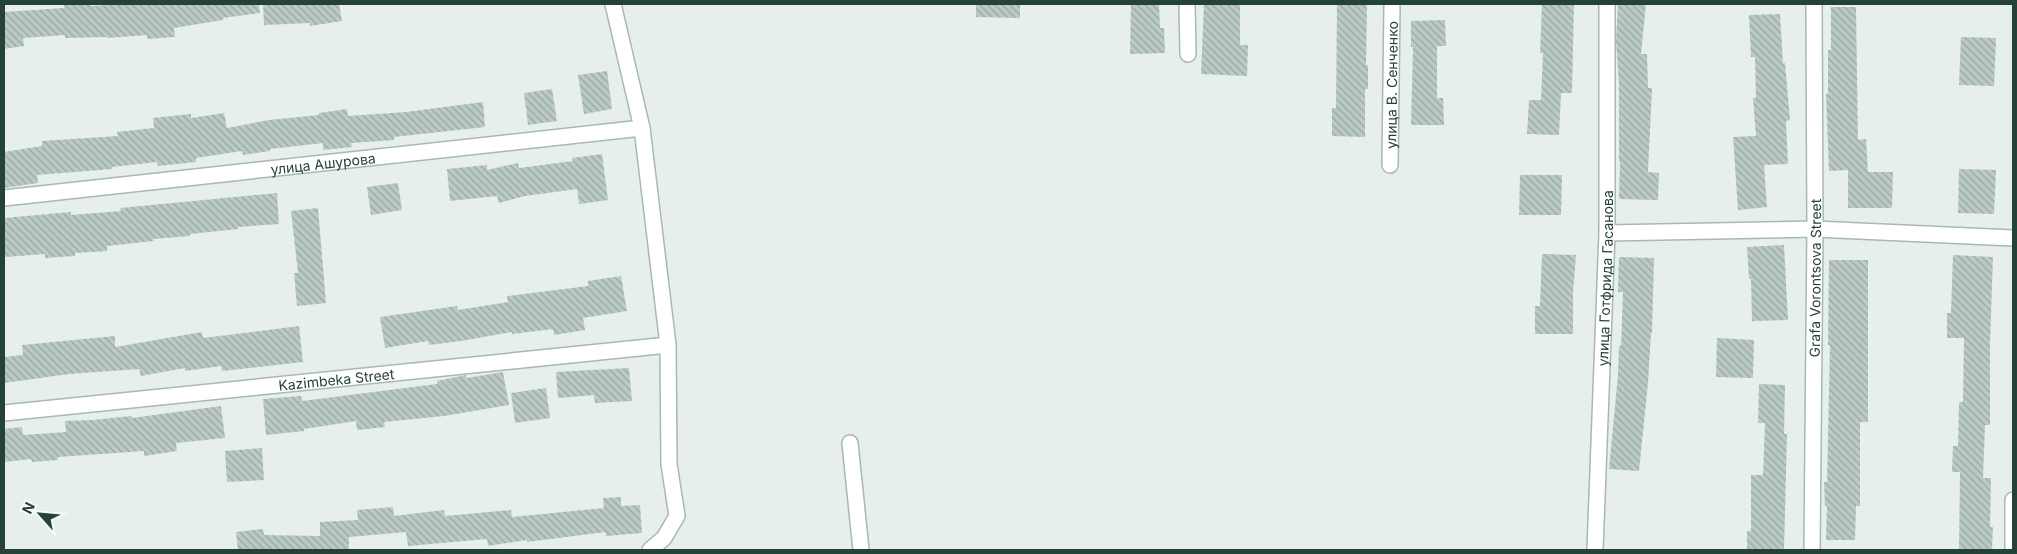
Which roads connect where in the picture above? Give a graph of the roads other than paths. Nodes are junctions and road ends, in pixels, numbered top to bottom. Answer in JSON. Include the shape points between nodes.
{"nodes":[{"id":1,"x":613,"y":4,"type":"edge"},
{"id":2,"x":1187,"y":4,"type":"edge"},
{"id":3,"x":1392,"y":4,"type":"edge"},
{"id":4,"x":1606,"y":4,"type":"edge"},
{"id":5,"x":1814,"y":4,"type":"edge"},
{"id":6,"x":1188,"y":54,"type":"dead end"},
{"id":7,"x":642,"y":128,"type":"junction"},
{"id":8,"x":1390,"y":165,"type":"dead end"},
{"id":9,"x":4,"y":198,"type":"edge"},
{"id":10,"x":1815,"y":229,"type":"junction"},
{"id":11,"x":1607,"y":232,"type":"junction"},
{"id":12,"x":2013,"y":238,"type":"edge"},
{"id":13,"x":668,"y":345,"type":"junction"},
{"id":14,"x":4,"y":413,"type":"edge"},
{"id":15,"x":850,"y":443,"type":"dead end"},
{"id":16,"x":2013,"y":500,"type":"edge"},
{"id":17,"x":650,"y":550,"type":"edge"},
{"id":18,"x":861,"y":550,"type":"edge"},
{"id":19,"x":1594,"y":550,"type":"edge"},
{"id":20,"x":1812,"y":550,"type":"edge"},
{"id":21,"x":2013,"y":550,"type":"edge"}],
"edges":[{"from":1,"to":7,"type":"street"},
{"from":2,"to":6,"type":"street"},
{"from":3,"to":8,"type":"street","name":"улица В. Сенченко"},
{"from":4,"to":11,"type":"street","name":"улица Готфрида Гасанова"},
{"from":5,"to":10,"type":"street","name":"Grafa Vorontsova Street"},
{"from":7,"to":9,"type":"street","name":"улица Ашурова"},
{"from":7,"to":13,"type":"street"},
{"from":10,"to":11,"type":"street"},
{"from":10,"to":12,"type":"street"},
{"from":10,"to":20,"type":"street","name":"Grafa Vorontsova Street"},
{"from":11,"to":19,"type":"street","name":"улица Готфрида Гасанова"},
{"from":13,"to":14,"type":"street","name":"Kazimbeka Street"},
{"from":13,"to":17,"type":"street","via":[[670,464],[677,516],[664,538]]},
{"from":15,"to":18,"type":"street"},
{"from":16,"to":21,"type":"street"}]}
